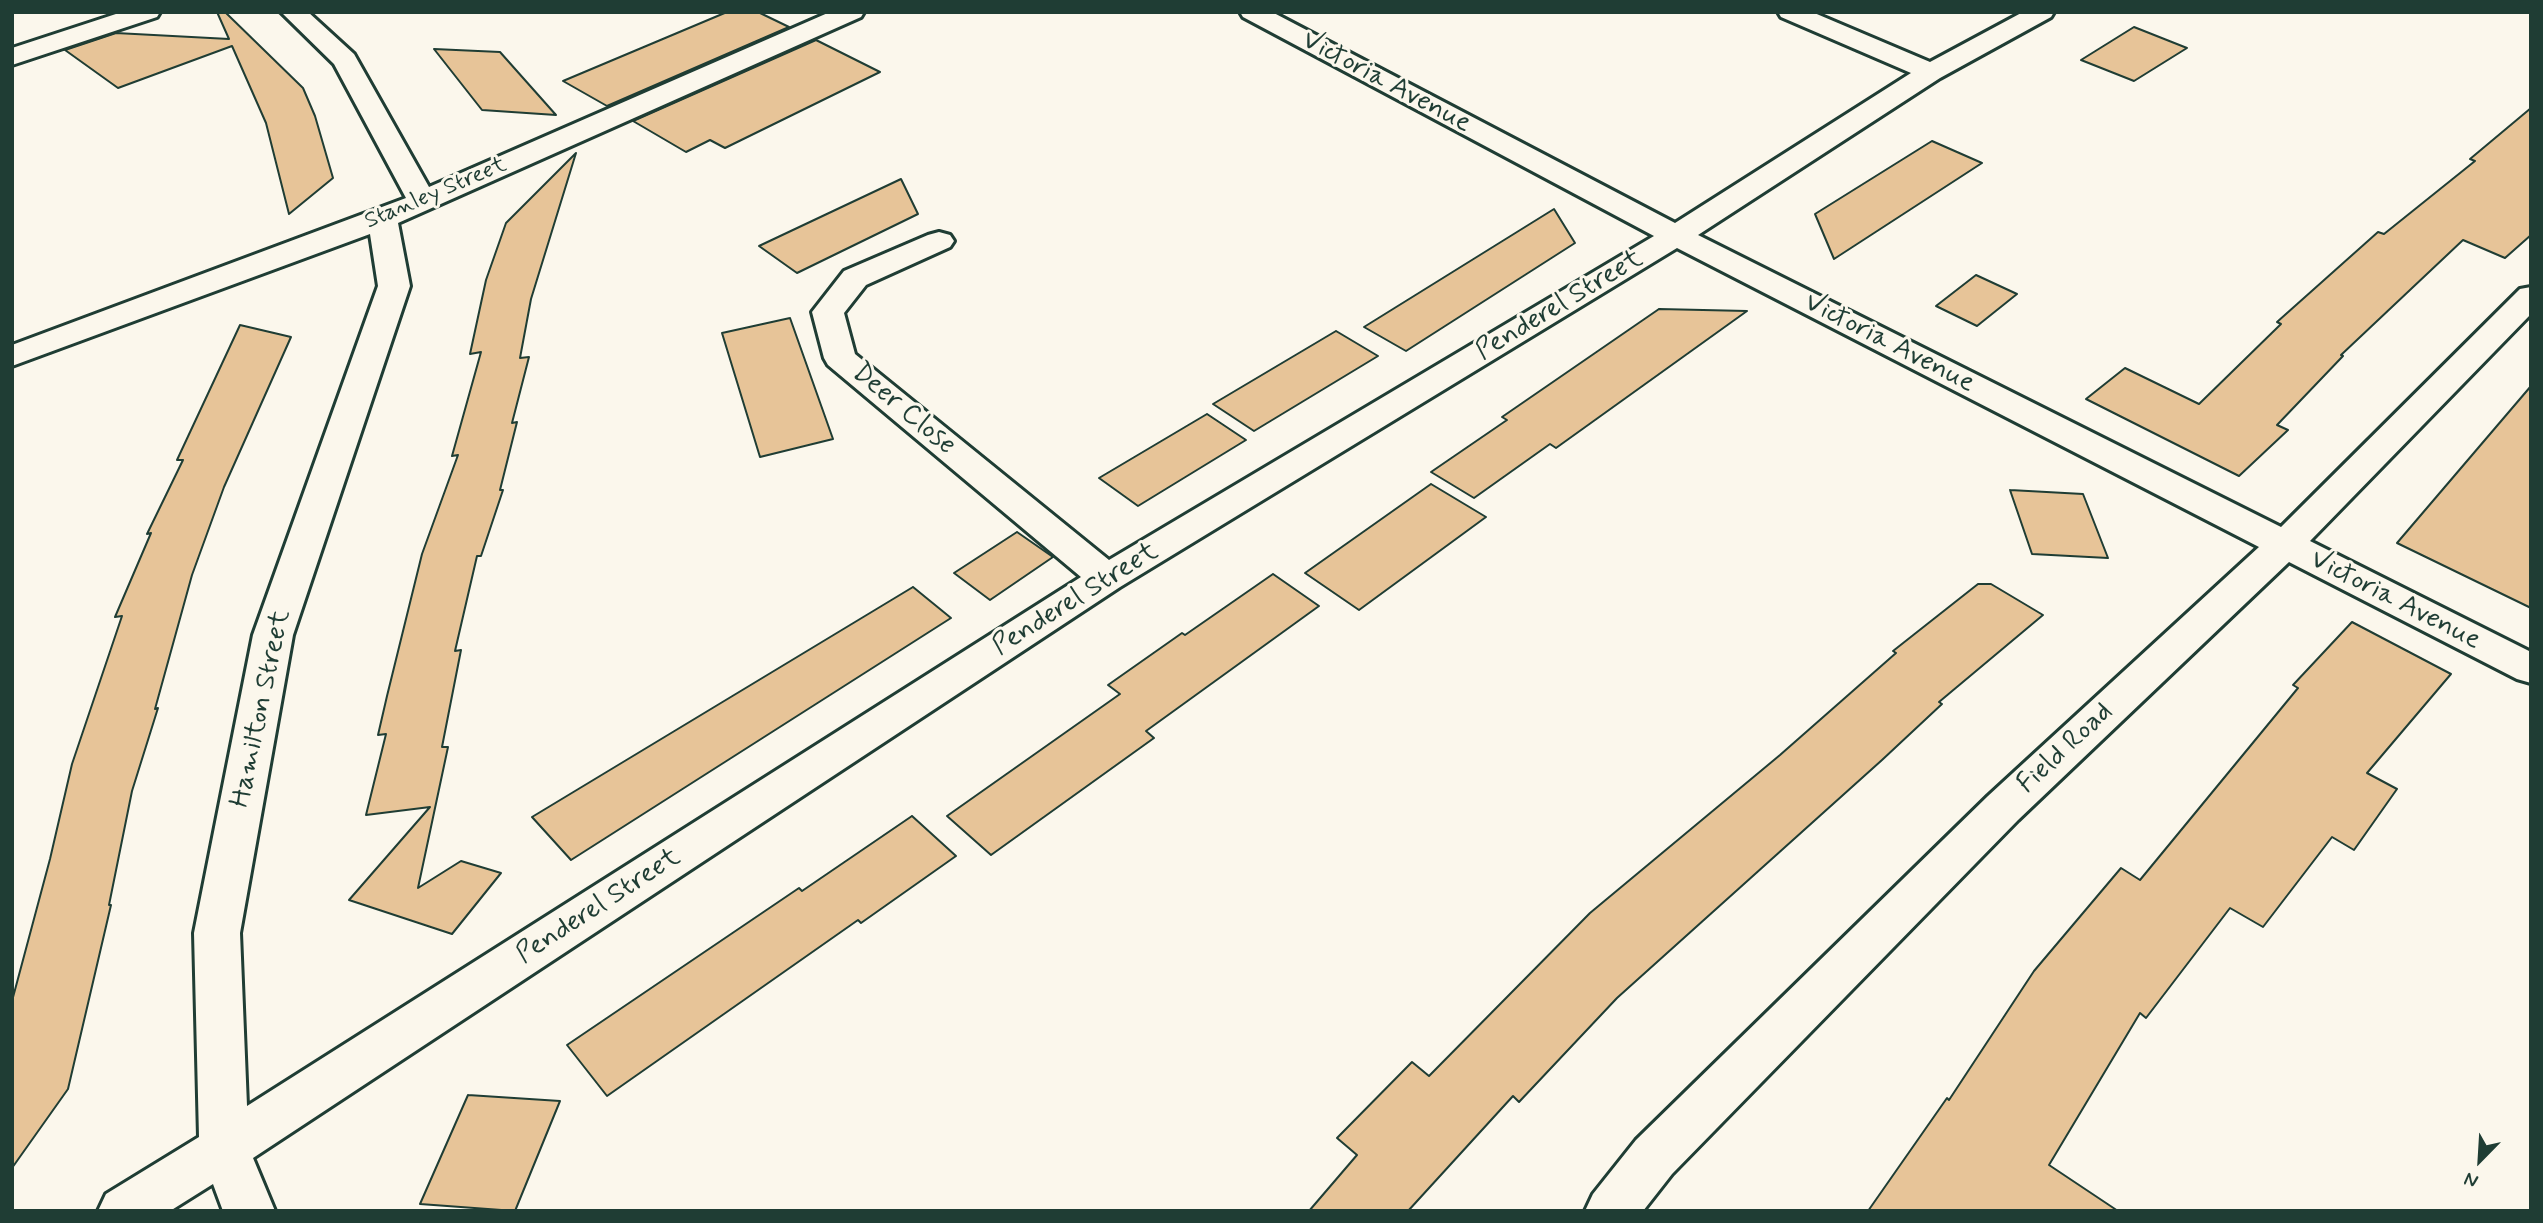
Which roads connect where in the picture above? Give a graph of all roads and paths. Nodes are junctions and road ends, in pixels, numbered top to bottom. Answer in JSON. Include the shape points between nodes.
{"nodes":[{"id":1,"x":148,"y":12,"type":"edge"},
{"id":2,"x":293,"y":12,"type":"edge"},
{"id":3,"x":852,"y":12,"type":"edge"},
{"id":4,"x":1252,"y":12,"type":"edge"},
{"id":5,"x":1790,"y":12,"type":"edge"},
{"id":6,"x":2042,"y":12,"type":"edge"},
{"id":7,"x":12,"y":57,"type":"edge"},
{"id":8,"x":1931,"y":72,"type":"junction"},
{"id":9,"x":422,"y":201,"type":"junction"},
{"id":10,"x":382,"y":219,"type":"junction"},
{"id":11,"x":1676,"y":236,"type":"junction"},
{"id":12,"x":939,"y":241,"type":"dead end"},
{"id":13,"x":2531,"y":296,"type":"edge"},
{"id":14,"x":12,"y":356,"type":"edge"},
{"id":15,"x":2284,"y":545,"type":"junction"},
{"id":16,"x":1107,"y":578,"type":"junction"},
{"id":17,"x":2531,"y":669,"type":"edge"},
{"id":18,"x":224,"y":1149,"type":"junction"},
{"id":19,"x":124,"y":1211,"type":"edge"},
{"id":20,"x":249,"y":1211,"type":"edge"},
{"id":21,"x":1611,"y":1211,"type":"edge"}],
"edges":[{"from":1,"to":7,"type":"street"},
{"from":2,"to":9,"type":"street","via":[[345,60]]},
{"from":3,"to":9,"type":"street","name":"Stanley Street"},
{"from":4,"to":11,"type":"street","name":"Victoria Avenue"},
{"from":5,"to":8,"type":"street"},
{"from":6,"to":8,"type":"street","name":"Penderel Street"},
{"from":8,"to":11,"type":"street","name":"Penderel Street"},
{"from":9,"to":10,"type":"street","name":"Stanley Street"},
{"from":10,"to":14,"type":"street","name":"Stanley Street"},
{"from":10,"to":18,"type":"street","name":"Hamilton Street","via":[[394,286],[273,635],[217,933]]},
{"from":11,"to":15,"type":"street","name":"Victoria Avenue"},
{"from":11,"to":16,"type":"street","name":"Penderel Street"},
{"from":12,"to":16,"type":"street","name":"Deer Close","via":[[855,278],[828,312],[840,358]]},
{"from":13,"to":15,"type":"street","name":"Field Road"},
{"from":15,"to":17,"type":"street","name":"Victoria Avenue"},
{"from":15,"to":21,"type":"street","name":"Field Road","via":[[2003,808],[1654,1157]]},
{"from":16,"to":18,"type":"street","name":"Penderel Street"},
{"from":18,"to":19,"type":"street","name":"Penderel Street"},
{"from":18,"to":20,"type":"street","name":"Hamilton Street"}]}
